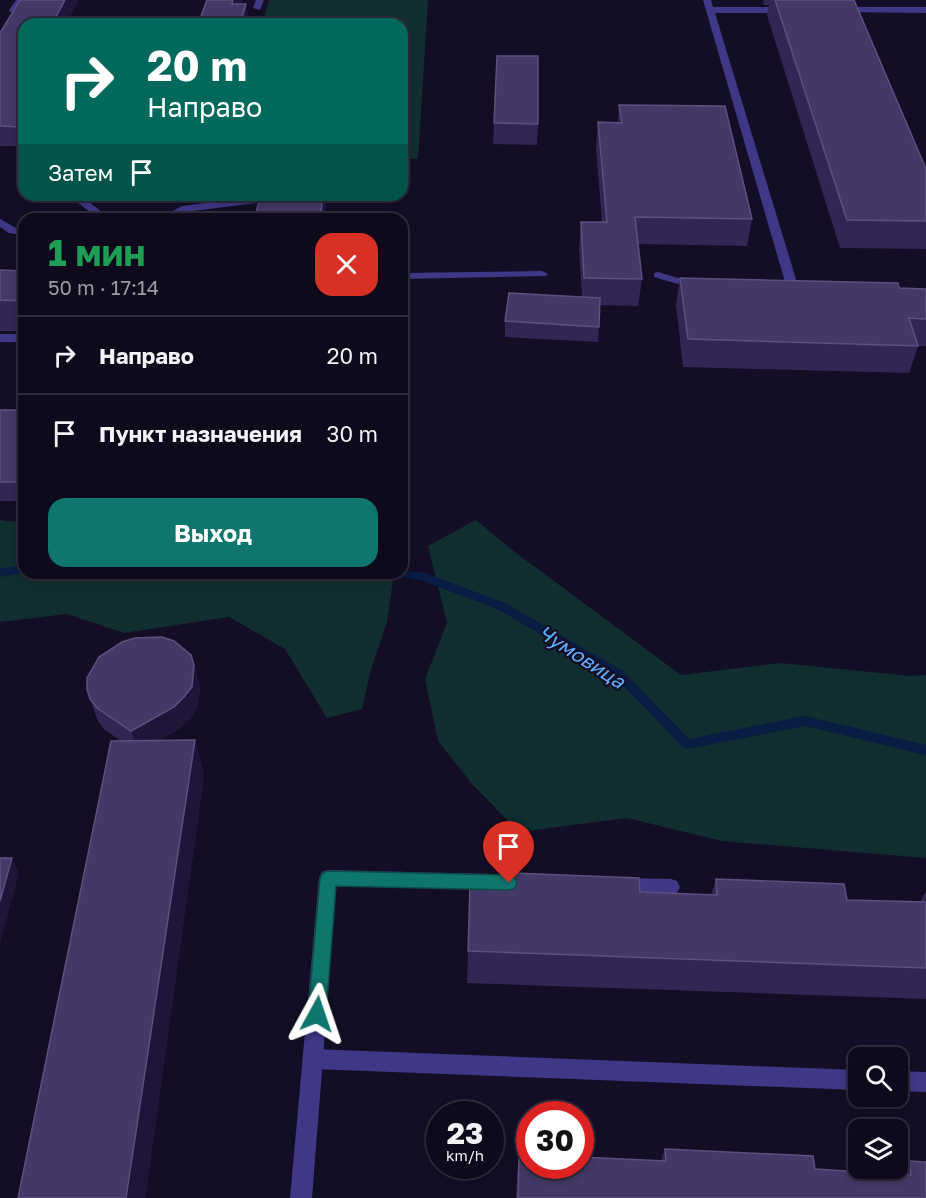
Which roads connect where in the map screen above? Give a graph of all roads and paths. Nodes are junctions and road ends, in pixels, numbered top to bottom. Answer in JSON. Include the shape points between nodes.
{"nodes":[{"id":1,"x":20,"y":0,"type":"edge"},
{"id":2,"x":868,"y":0,"type":"edge"},
{"id":3,"x":709,"y":5,"type":"edge"},
{"id":4,"x":14,"y":10,"type":"edge"},
{"id":5,"x":802,"y":10,"type":"edge"},
{"id":6,"x":825,"y":10,"type":"edge"},
{"id":7,"x":872,"y":10,"type":"junction"},
{"id":8,"x":926,"y":10,"type":"edge"},
{"id":9,"x":81,"y":201,"type":"edge"},
{"id":10,"x":251,"y":201,"type":"edge"},
{"id":11,"x":98,"y":213,"type":"edge"},
{"id":12,"x":176,"y":213,"type":"edge"},
{"id":13,"x":0,"y":222,"type":"edge"},
{"id":14,"x":18,"y":231,"type":"edge"},
{"id":15,"x":542,"y":274,"type":"dead end"},
{"id":16,"x":657,"y":275,"type":"dead end"},
{"id":17,"x":408,"y":276,"type":"edge"},
{"id":18,"x":706,"y":287,"type":"edge"},
{"id":19,"x":793,"y":289,"type":"edge"},
{"id":20,"x":0,"y":338,"type":"edge"},
{"id":21,"x":18,"y":338,"type":"edge"},
{"id":22,"x":555,"y":884,"type":"edge"},
{"id":23,"x":602,"y":885,"type":"edge"},
{"id":24,"x":671,"y":887,"type":"dead end"},
{"id":25,"x":313,"y":1059,"type":"junction"},
{"id":26,"x":848,"y":1080,"type":"edge"},
{"id":27,"x":908,"y":1081,"type":"edge"},
{"id":28,"x":926,"y":1082,"type":"edge"},
{"id":29,"x":302,"y":1198,"type":"edge"}],
"edges":[{"from":1,"to":4,"type":"street"},
{"from":2,"to":7,"type":"street"},
{"from":3,"to":5,"type":"street"},
{"from":3,"to":19,"type":"street"},
{"from":6,"to":7,"type":"street"},
{"from":7,"to":8,"type":"street"},
{"from":9,"to":11,"type":"street"},
{"from":10,"to":12,"type":"street"},
{"from":13,"to":14,"type":"street"},
{"from":15,"to":17,"type":"street"},
{"from":16,"to":18,"type":"street"},
{"from":20,"to":21,"type":"street"},
{"from":22,"to":25,"type":"street","via":[[328,878]]},
{"from":23,"to":24,"type":"street"},
{"from":25,"to":26,"type":"street"},
{"from":25,"to":29,"type":"street"},
{"from":27,"to":28,"type":"street"}]}
